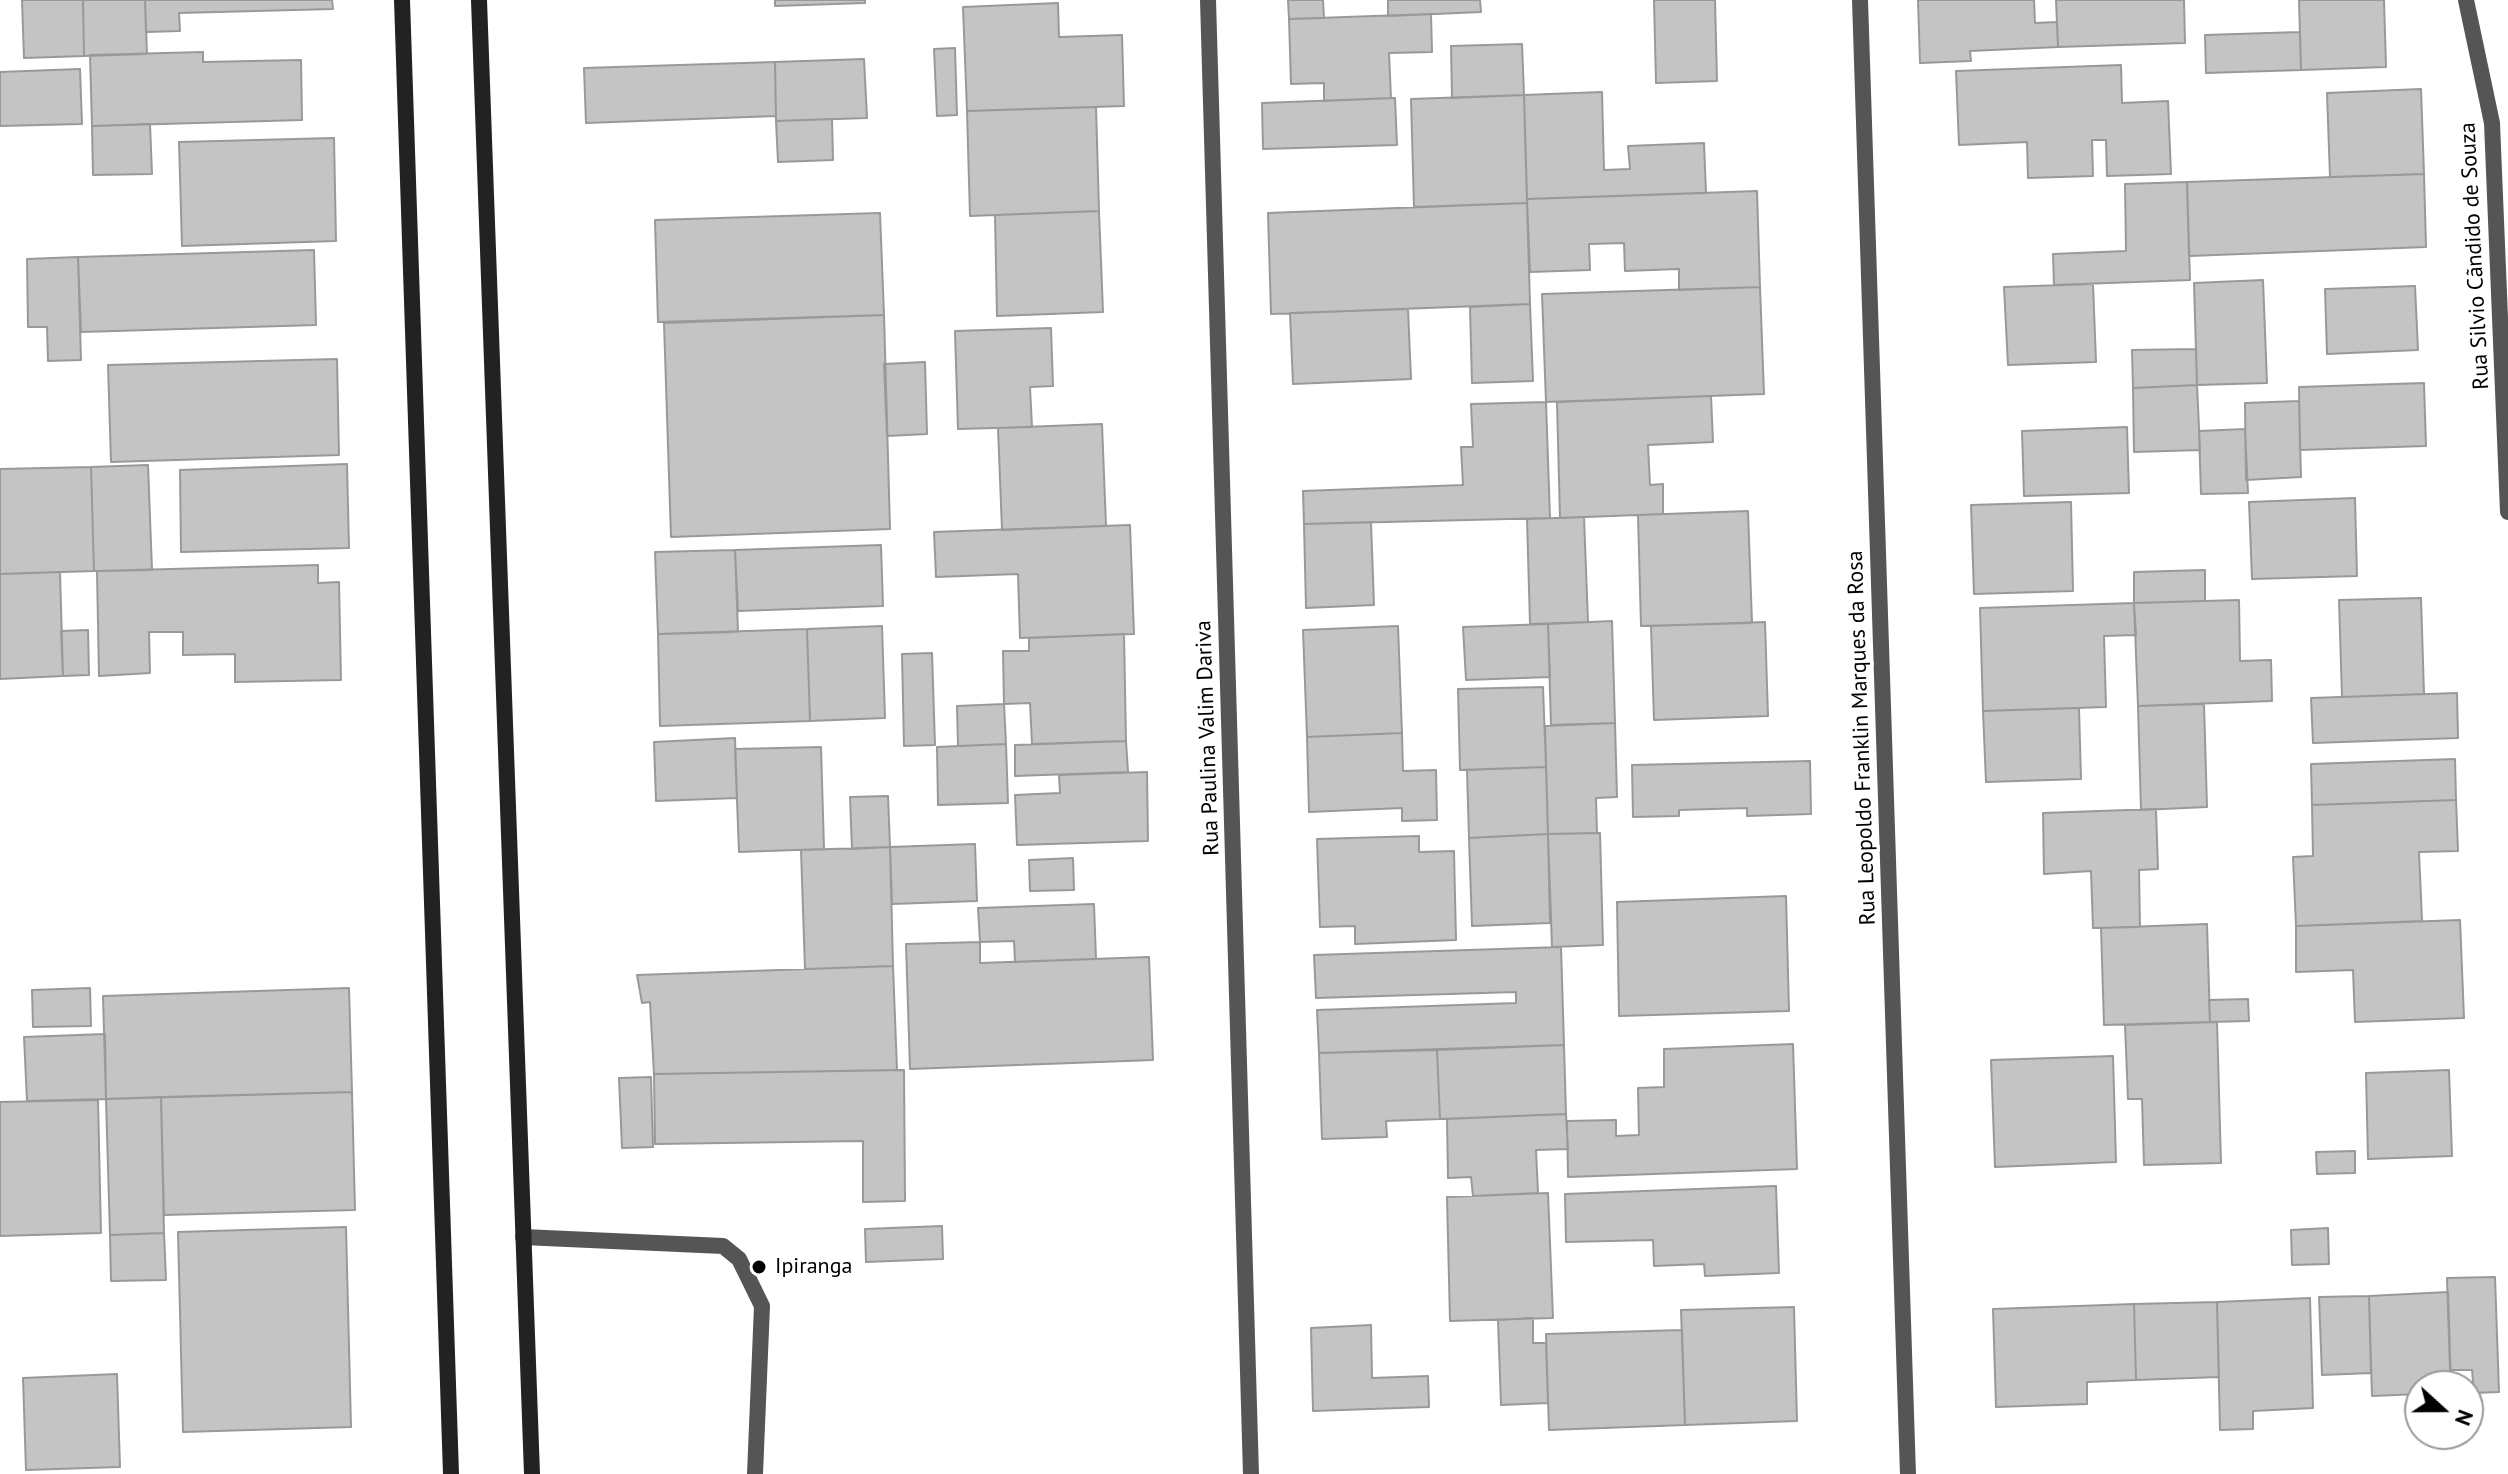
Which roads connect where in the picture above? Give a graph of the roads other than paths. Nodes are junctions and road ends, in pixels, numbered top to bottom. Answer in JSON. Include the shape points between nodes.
{"nodes":[{"id":1,"x":402,"y":0,"type":"edge"},
{"id":2,"x":479,"y":0,"type":"edge"},
{"id":3,"x":1208,"y":0,"type":"edge"},
{"id":4,"x":1860,"y":0,"type":"edge"},
{"id":5,"x":2466,"y":0,"type":"edge"},
{"id":6,"x":2508,"y":512,"type":"edge"},
{"id":7,"x":523,"y":1237,"type":"junction"},
{"id":8,"x":451,"y":1474,"type":"edge"},
{"id":9,"x":532,"y":1474,"type":"edge"},
{"id":10,"x":755,"y":1474,"type":"edge"},
{"id":11,"x":1251,"y":1474,"type":"edge"},
{"id":12,"x":1908,"y":1474,"type":"edge"}],
"edges":[{"from":1,"to":8,"type":"main road"},
{"from":2,"to":7,"type":"main road"},
{"from":3,"to":11,"type":"street","name":"Rua Paulina Valim Dariva"},
{"from":4,"to":12,"type":"street","name":"Rua Leopoldo Franklin Marques da Rosa"},
{"from":5,"to":6,"type":"street","name":"Rua Silvio Cãndido de Souza","via":[[2492,123]]},
{"from":7,"to":9,"type":"main road"},
{"from":7,"to":10,"type":"street","via":[[723,1246],[739,1259],[762,1306]]}]}
